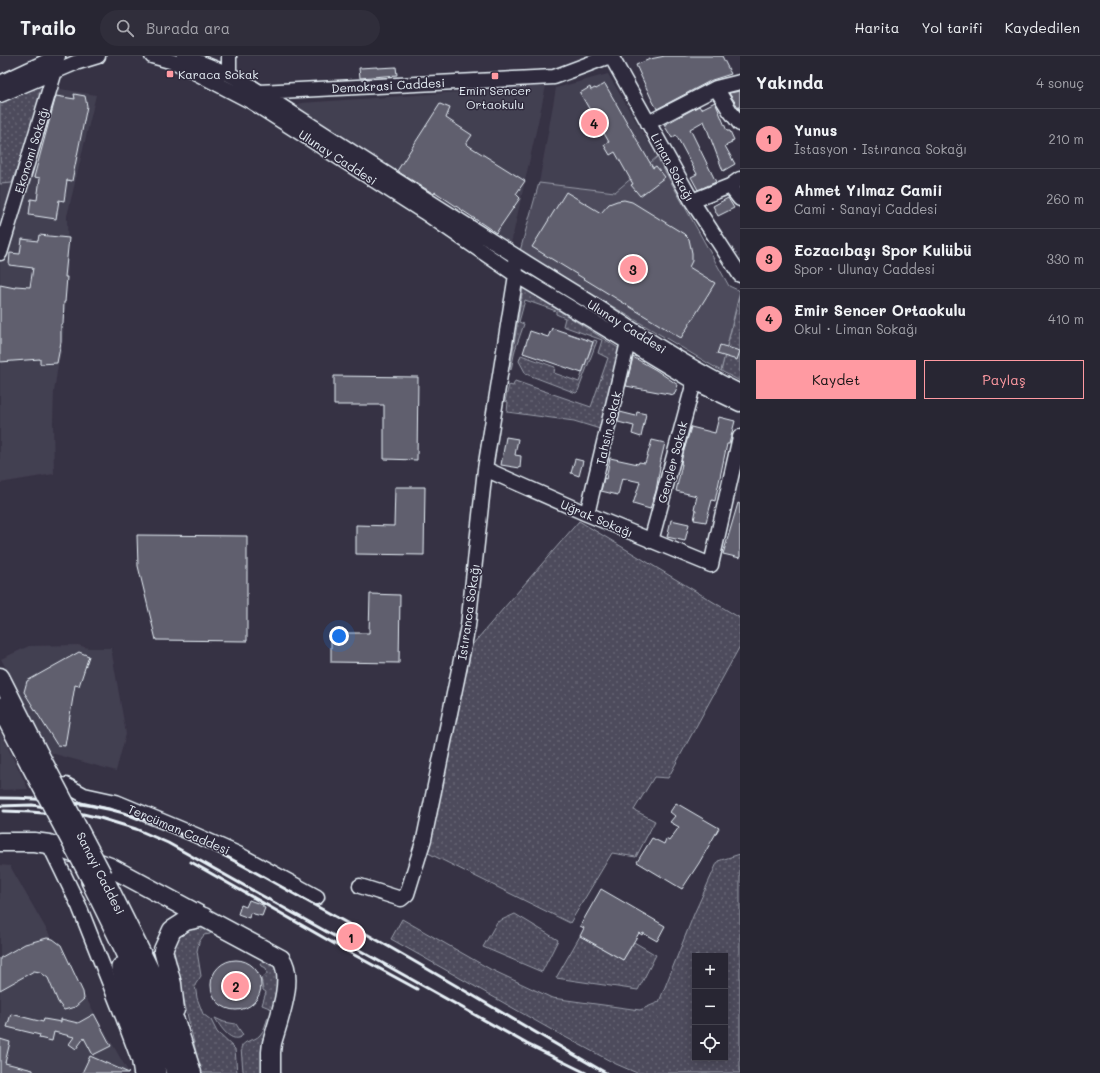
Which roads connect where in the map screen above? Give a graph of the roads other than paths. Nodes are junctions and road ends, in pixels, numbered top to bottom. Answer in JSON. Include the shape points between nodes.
{"nodes":[{"id":1,"x":58,"y":56,"type":"edge"},
{"id":2,"x":98,"y":56,"type":"edge"},
{"id":3,"x":152,"y":56,"type":"edge"},
{"id":4,"x":184,"y":56,"type":"edge"},
{"id":5,"x":228,"y":56,"type":"edge"},
{"id":6,"x":610,"y":56,"type":"edge"},
{"id":7,"x":55,"y":71,"type":"junction"},
{"id":8,"x":229,"y":74,"type":"junction"},
{"id":9,"x":740,"y":82,"type":"edge"},
{"id":10,"x":0,"y":83,"type":"edge"},
{"id":11,"x":716,"y":88,"type":"junction"},
{"id":12,"x":0,"y":95,"type":"edge"},
{"id":13,"x":256,"y":97,"type":"junction"},
{"id":14,"x":648,"y":123,"type":"junction"},
{"id":15,"x":740,"y":124,"type":"edge"},
{"id":16,"x":735,"y":182,"type":"edge"},
{"id":17,"x":740,"y":199,"type":"edge"},
{"id":18,"x":692,"y":201,"type":"junction"},
{"id":19,"x":0,"y":252,"type":"edge"},
{"id":20,"x":515,"y":257,"type":"junction"},
{"id":21,"x":516,"y":275,"type":"junction"},
{"id":22,"x":740,"y":275,"type":"edge"},
{"id":23,"x":628,"y":342,"type":"junction"},
{"id":24,"x":694,"y":382,"type":"junction"},
{"id":25,"x":740,"y":392,"type":"edge"},
{"id":26,"x":740,"y":404,"type":"edge"},
{"id":27,"x":740,"y":437,"type":"edge"},
{"id":28,"x":485,"y":469,"type":"junction"},
{"id":29,"x":587,"y":514,"type":"junction"},
{"id":30,"x":651,"y":541,"type":"junction"},
{"id":31,"x":0,"y":677,"type":"edge"},
{"id":32,"x":0,"y":707,"type":"edge"},
{"id":33,"x":0,"y":720,"type":"edge"},
{"id":34,"x":35,"y":760,"type":"junction"},
{"id":35,"x":0,"y":842,"type":"edge"},
{"id":36,"x":49,"y":844,"type":"junction"},
{"id":37,"x":97,"y":879,"type":"junction"},
{"id":38,"x":360,"y":886,"type":"dead end"},
{"id":39,"x":316,"y":897,"type":"dead end"},
{"id":40,"x":204,"y":917,"type":"junction"},
{"id":41,"x":176,"y":1023,"type":"junction"},
{"id":42,"x":153,"y":1066,"type":"edge"},
{"id":43,"x":141,"y":1073,"type":"edge"},
{"id":44,"x":177,"y":1073,"type":"edge"},
{"id":45,"x":192,"y":1073,"type":"edge"},
{"id":46,"x":271,"y":1073,"type":"edge"}],
"edges":[{"from":1,"to":10,"type":"street"},
{"from":2,"to":7,"type":"street"},
{"from":3,"to":13,"type":"street","name":"Ulunay Caddesi","via":[[178,63]]},
{"from":4,"to":8,"type":"street","name":"Ulunay Caddesi"},
{"from":5,"to":8,"type":"street"},
{"from":6,"to":13,"type":"street","name":"Demokrasi Caddesi","via":[[554,77]]},
{"from":6,"to":14,"type":"street","name":"Liman Sokağı"},
{"from":7,"to":12,"type":"street"},
{"from":7,"to":19,"type":"street","name":"Ekonomi Sokağı"},
{"from":8,"to":13,"type":"street","name":"Ulunay Caddesi"},
{"from":9,"to":11,"type":"street"},
{"from":11,"to":14,"type":"street"},
{"from":11,"to":15,"type":"street"},
{"from":13,"to":20,"type":"street","name":"Ulunay Caddesi"},
{"from":13,"to":21,"type":"street","name":"Ulunay Caddesi"},
{"from":14,"to":18,"type":"street","name":"Liman Sokağı"},
{"from":16,"to":17,"type":"street"},
{"from":16,"to":18,"type":"street"},
{"from":18,"to":22,"type":"street","name":"Liman Sokağı"},
{"from":20,"to":21,"type":"street"},
{"from":20,"to":25,"type":"street","name":"Ulunay Caddesi","via":[[697,370]]},
{"from":21,"to":23,"type":"street","name":"Ulunay Caddesi"},
{"from":21,"to":28,"type":"street","name":"Istıranca Sokağı"},
{"from":23,"to":24,"type":"street","name":"Ulunay Caddesi"},
{"from":23,"to":29,"type":"street","name":"Tahsin Sokak"},
{"from":24,"to":26,"type":"street","name":"Ulunay Caddesi"},
{"from":24,"to":30,"type":"street","name":"Gençler Sokak"},
{"from":27,"to":30,"type":"street","name":"Uğrak Sokağı","via":[[711,565]]},
{"from":28,"to":29,"type":"street","name":"Uğrak Sokağı"},
{"from":28,"to":38,"type":"street","name":"Istıranca Sokağı","via":[[468,626],[424,839],[407,894],[401,899]]},
{"from":29,"to":30,"type":"street","name":"Uğrak Sokağı"},
{"from":31,"to":34,"type":"main road","name":"Sanayi Caddesi"},
{"from":32,"to":34,"type":"main road","name":"Sanayi Caddesi"},
{"from":33,"to":39,"type":"street","name":"Tercüman Caddesi","via":[[35,791],[66,786],[84,795],[116,802],[238,854]]},
{"from":34,"to":37,"type":"main road","name":"Sanayi Caddesi","bridge":true},
{"from":35,"to":36,"type":"main road"},
{"from":36,"to":40,"type":"main road","via":[[110,867]]},
{"from":36,"to":43,"type":"street","via":[[79,906],[139,1060]]},
{"from":37,"to":41,"type":"main road","name":"Sanayi Caddesi"},
{"from":37,"to":42,"type":"highway","via":[[101,919],[126,976]]},
{"from":37,"to":44,"type":"highway","via":[[165,1029]]},
{"from":40,"to":41,"type":"main road","via":[[186,921],[172,930],[163,950],[172,984]]},
{"from":40,"to":46,"type":"main road","via":[[281,959],[285,964],[287,988],[272,1043]]},
{"from":41,"to":45,"type":"main road","name":"Sanayi Caddesi"}]}
